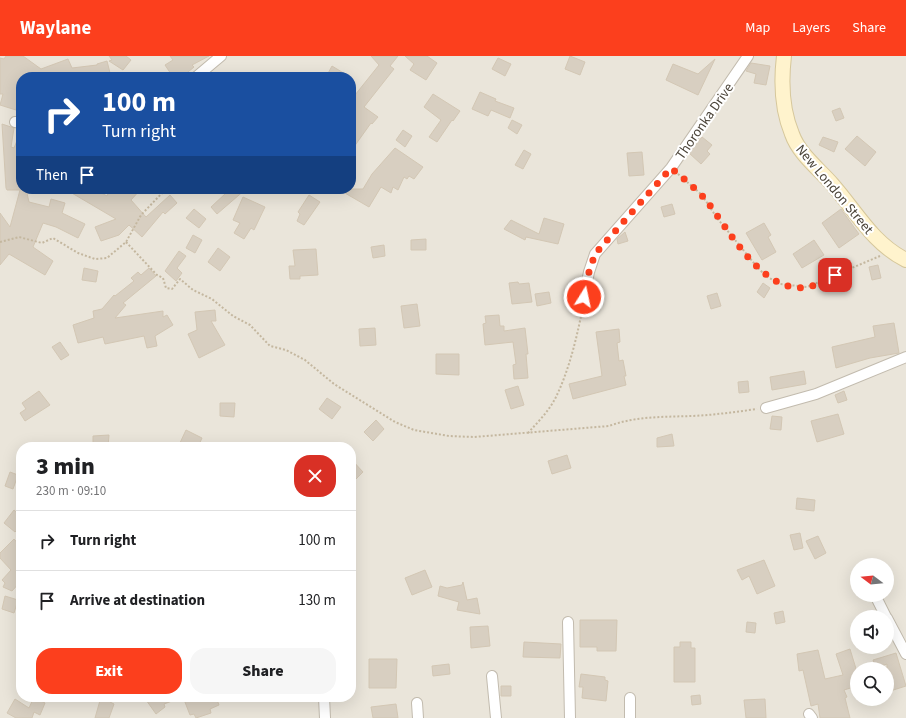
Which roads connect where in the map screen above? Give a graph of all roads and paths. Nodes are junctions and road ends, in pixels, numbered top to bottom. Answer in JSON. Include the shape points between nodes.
{"nodes":[{"id":1,"x":221,"y":56,"type":"edge"},
{"id":2,"x":748,"y":56,"type":"edge"},
{"id":3,"x":784,"y":56,"type":"edge"},
{"id":4,"x":202,"y":72,"type":"edge"},
{"id":5,"x":671,"y":168,"type":"junction"},
{"id":6,"x":161,"y":194,"type":"edge"},
{"id":7,"x":0,"y":242,"type":"edge"},
{"id":8,"x":126,"y":242,"type":"junction"},
{"id":9,"x":892,"y":251,"type":"junction"},
{"id":10,"x":906,"y":260,"type":"edge"},
{"id":11,"x":584,"y":297,"type":"joint"},
{"id":12,"x":906,"y":357,"type":"edge"},
{"id":13,"x":766,"y":408,"type":"joint"},
{"id":14,"x":528,"y":434,"type":"junction"},
{"id":15,"x":568,"y":622,"type":"dead end"},
{"id":16,"x":894,"y":631,"type":"edge"},
{"id":17,"x":906,"y":654,"type":"edge"},
{"id":18,"x":492,"y":676,"type":"dead end"},
{"id":19,"x":630,"y":698,"type":"dead end"},
{"id":20,"x":324,"y":702,"type":"edge"},
{"id":21,"x":417,"y":703,"type":"dead end"},
{"id":22,"x":325,"y":718,"type":"edge"},
{"id":23,"x":418,"y":718,"type":"edge"},
{"id":24,"x":496,"y":718,"type":"edge"},
{"id":25,"x":570,"y":718,"type":"edge"},
{"id":26,"x":630,"y":718,"type":"edge"}],
"edges":[{"from":1,"to":4,"type":"street"},
{"from":2,"to":5,"type":"street","name":"Thoronka Drive"},
{"from":3,"to":9,"type":"street","name":"New London Street","via":[[784,104],[797,145],[872,234]]},
{"from":5,"to":9,"type":"path","via":[[702,195],[758,268],[780,284],[807,287]]},
{"from":5,"to":11,"type":"street","name":"Thoronka Drive","via":[[595,254]]},
{"from":6,"to":8,"type":"path","via":[[141,215]]},
{"from":7,"to":8,"type":"path","via":[[19,237],[42,243],[53,238],[78,253],[101,260]]},
{"from":8,"to":14,"type":"path","via":[[157,275],[163,278],[166,288],[172,289],[180,279],[183,280],[193,290],[212,299],[250,326],[270,346],[286,350],[305,360],[334,384],[395,422],[414,430],[449,436]]},
{"from":9,"to":10,"type":"street","name":"New London Street"},
{"from":11,"to":14,"type":"path","via":[[580,326],[555,399]]},
{"from":12,"to":13,"type":"street","via":[[816,394]]},
{"from":13,"to":14,"type":"path","via":[[700,416],[654,417],[609,426]]},
{"from":15,"to":25,"type":"street"},
{"from":16,"to":17,"type":"street"},
{"from":18,"to":24,"type":"street"},
{"from":19,"to":26,"type":"street"},
{"from":20,"to":22,"type":"street"},
{"from":21,"to":23,"type":"street"}]}
